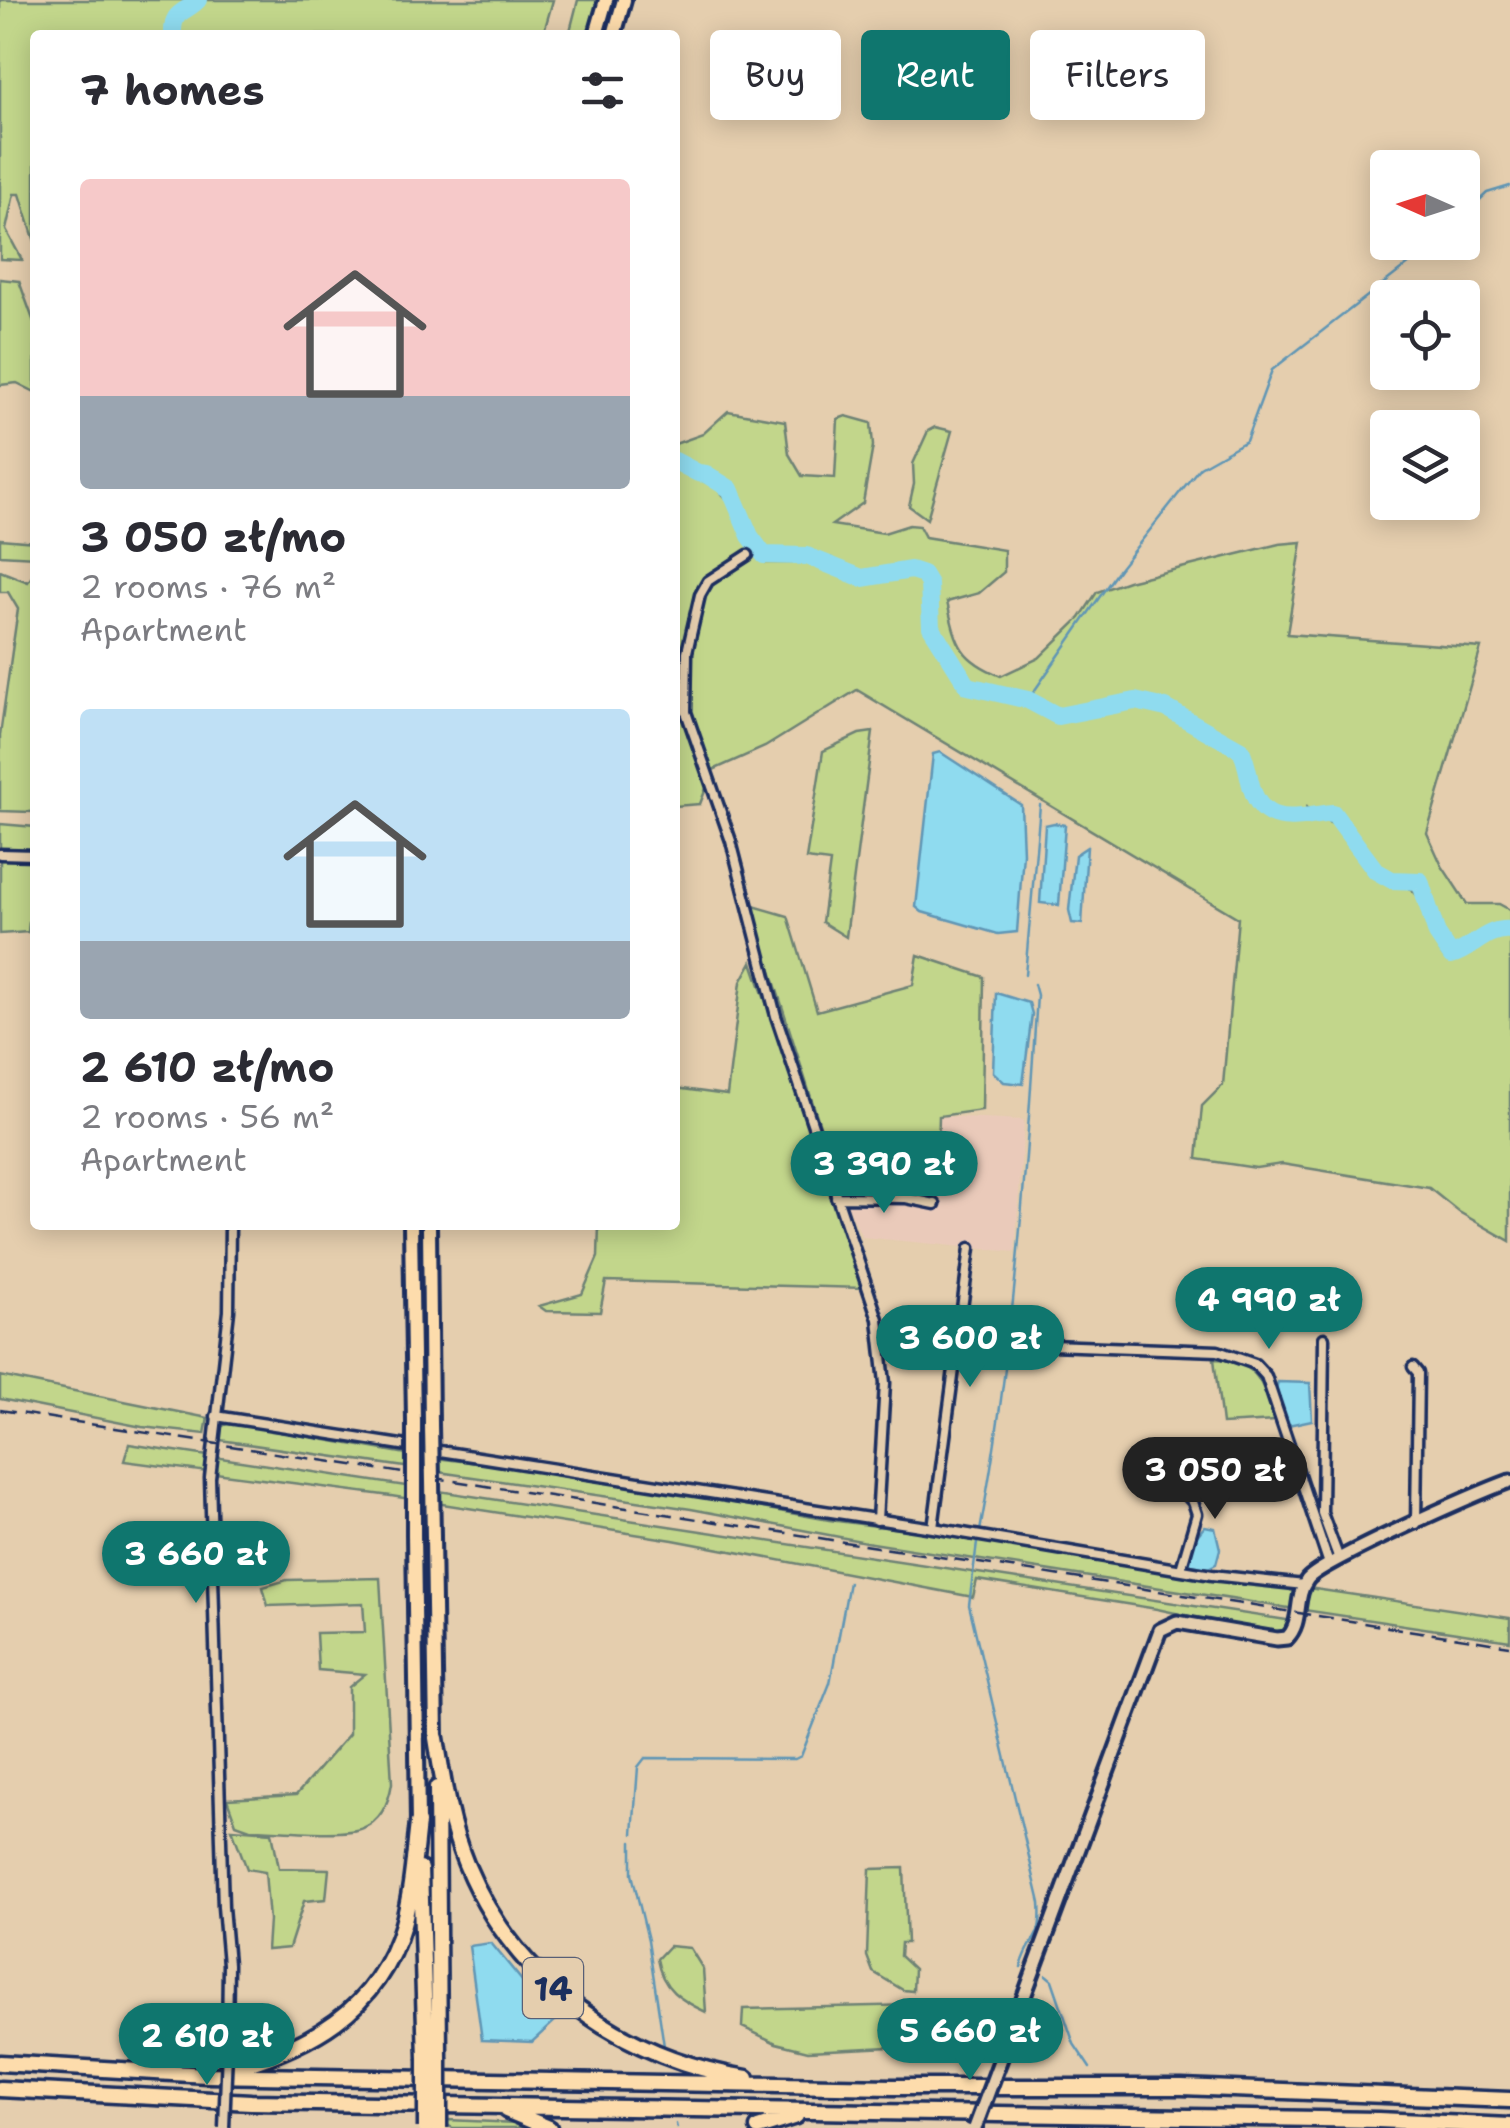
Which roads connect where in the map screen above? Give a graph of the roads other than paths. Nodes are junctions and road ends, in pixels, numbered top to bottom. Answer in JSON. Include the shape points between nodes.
{"nodes":[{"id":1,"x":606,"y":0,"type":"edge"},
{"id":2,"x":624,"y":0,"type":"edge"},
{"id":3,"x":597,"y":30,"type":"edge"},
{"id":4,"x":615,"y":30,"type":"edge"},
{"id":5,"x":748,"y":555,"type":"dead end"},
{"id":6,"x":0,"y":854,"type":"edge"},
{"id":7,"x":30,"y":855,"type":"edge"},
{"id":8,"x":836,"y":1197,"type":"junction"},
{"id":9,"x":935,"y":1204,"type":"dead end"},
{"id":10,"x":230,"y":1230,"type":"edge"},
{"id":11,"x":412,"y":1230,"type":"edge"},
{"id":12,"x":429,"y":1230,"type":"edge"},
{"id":13,"x":970,"y":1248,"type":"dead end"},
{"id":14,"x":1324,"y":1338,"type":"dead end"},
{"id":15,"x":1050,"y":1345,"type":"dead end"},
{"id":16,"x":1414,"y":1368,"type":"dead end"},
{"id":17,"x":216,"y":1416,"type":"junction"},
{"id":18,"x":1510,"y":1481,"type":"edge"},
{"id":19,"x":1177,"y":1484,"type":"dead end"},
{"id":20,"x":877,"y":1520,"type":"junction"},
{"id":21,"x":1416,"y":1524,"type":"junction"},
{"id":22,"x":933,"y":1528,"type":"junction"},
{"id":23,"x":1334,"y":1562,"type":"junction"},
{"id":24,"x":1180,"y":1569,"type":"junction"},
{"id":25,"x":1304,"y":1585,"type":"junction"},
{"id":26,"x":436,"y":1738,"type":"junction"},
{"id":27,"x":418,"y":1823,"type":"junction"},
{"id":28,"x":433,"y":2058,"type":"junction"},
{"id":29,"x":0,"y":2062,"type":"edge"},
{"id":30,"x":207,"y":2074,"type":"junction"},
{"id":31,"x":812,"y":2086,"type":"junction"},
{"id":32,"x":0,"y":2089,"type":"edge"},
{"id":33,"x":1510,"y":2100,"type":"edge"},
{"id":34,"x":481,"y":2104,"type":"junction"},
{"id":35,"x":811,"y":2111,"type":"junction"},
{"id":36,"x":1510,"y":2126,"type":"edge"},
{"id":37,"x":224,"y":2128,"type":"edge"},
{"id":38,"x":426,"y":2128,"type":"edge"},
{"id":39,"x":439,"y":2128,"type":"edge"},
{"id":40,"x":550,"y":2128,"type":"edge"},
{"id":41,"x":758,"y":2128,"type":"edge"},
{"id":42,"x":975,"y":2128,"type":"edge"}],
"edges":[{"from":1,"to":3,"type":"main road"},
{"from":2,"to":4,"type":"main road"},
{"from":5,"to":8,"type":"street","via":[[708,581],[700,595],[687,652],[686,712]]},
{"from":6,"to":7,"type":"street"},
{"from":8,"to":9,"type":"street"},
{"from":8,"to":20,"type":"street","via":[[872,1297],[884,1356]]},
{"from":10,"to":17,"type":"street","via":[[229,1311]]},
{"from":11,"to":27,"type":"main road","bridge":true},
{"from":12,"to":26,"type":"main road","number":"14","bridge":true},
{"from":13,"to":22,"type":"street"},
{"from":14,"to":23,"type":"street","via":[[1322,1513]]},
{"from":15,"to":23,"type":"street","via":[[1218,1351],[1255,1364],[1266,1376]]},
{"from":16,"to":21,"type":"street"},
{"from":17,"to":20,"type":"street"},
{"from":17,"to":37,"type":"street","bridge":true,"via":[[210,1478],[228,1964]]},
{"from":18,"to":21,"type":"street"},
{"from":19,"to":24,"type":"street","via":[[1197,1514]]},
{"from":20,"to":22,"type":"street"},
{"from":21,"to":23,"type":"street"},
{"from":22,"to":24,"type":"street"},
{"from":23,"to":25,"type":"street"},
{"from":24,"to":25,"type":"street"},
{"from":25,"to":42,"type":"street","bridge":true,"via":[[1297,1622],[1286,1638],[1176,1622],[1155,1637]]},
{"from":26,"to":28,"type":"highway"},
{"from":26,"to":31,"type":"highway","number":"14","via":[[468,1868],[501,1929],[560,1995],[608,2030],[662,2056],[740,2077]]},
{"from":27,"to":28,"type":"highway"},
{"from":27,"to":30,"type":"highway","via":[[402,1926],[362,1998],[304,2044]]},
{"from":28,"to":38,"type":"highway","bridge":true},
{"from":28,"to":39,"type":"highway","bridge":true},
{"from":29,"to":30,"type":"highway"},
{"from":30,"to":31,"type":"highway"},
{"from":31,"to":33,"type":"highway","via":[[1182,2087]]},
{"from":32,"to":34,"type":"highway"},
{"from":34,"to":35,"type":"highway"},
{"from":34,"to":40,"type":"highway"},
{"from":35,"to":36,"type":"highway"},
{"from":35,"to":41,"type":"highway"}]}
